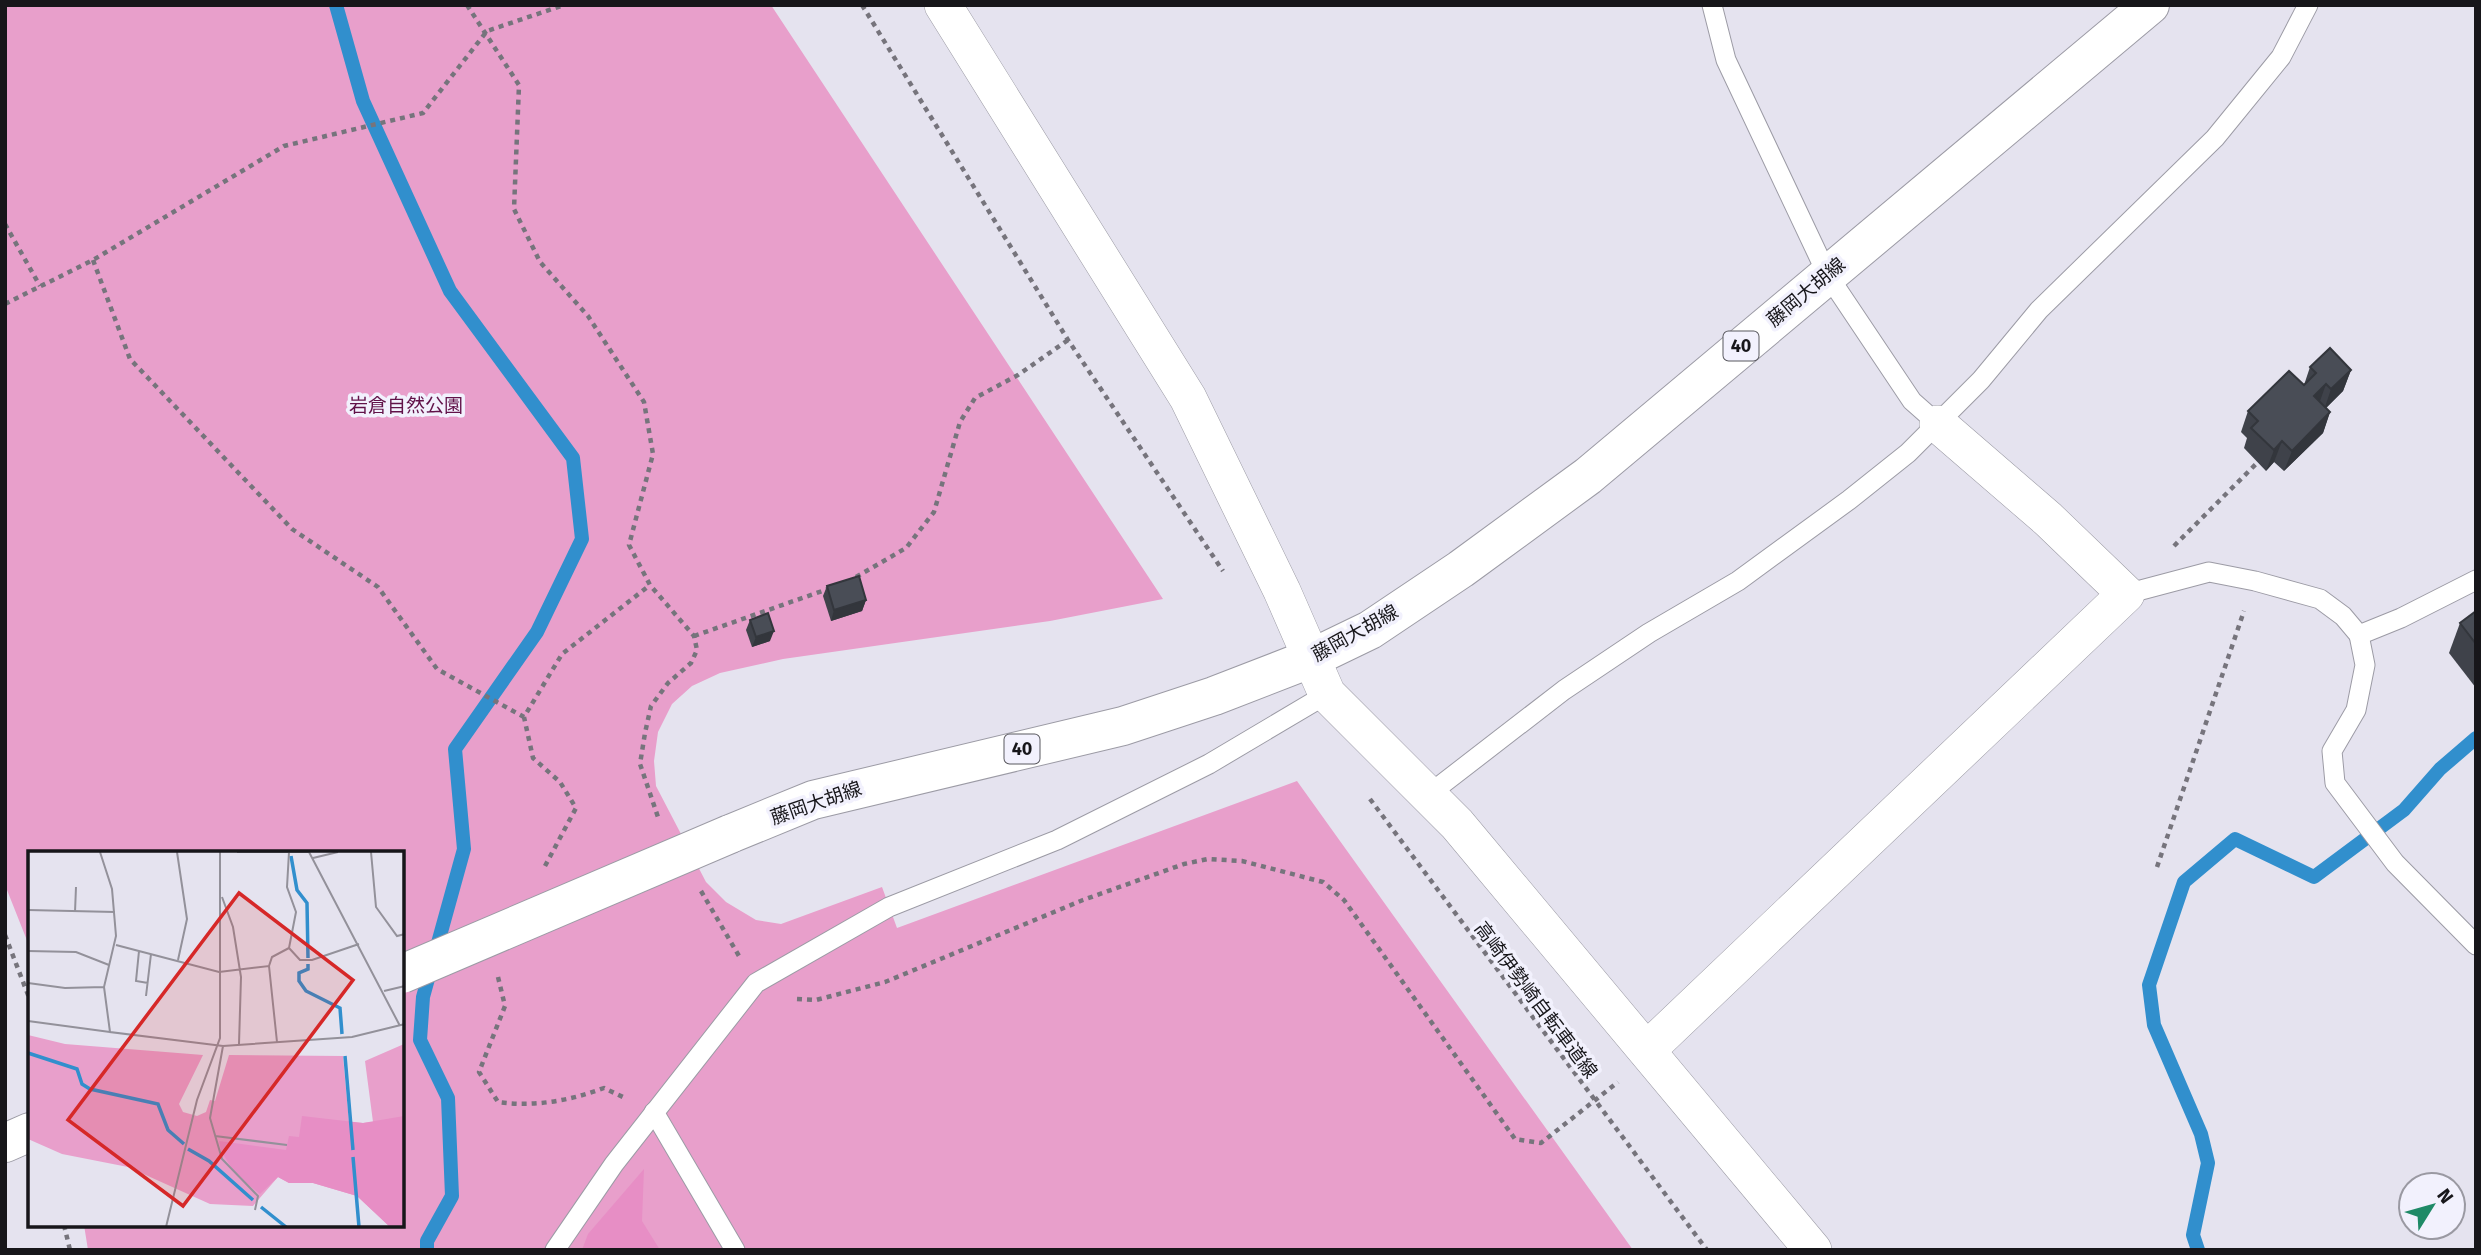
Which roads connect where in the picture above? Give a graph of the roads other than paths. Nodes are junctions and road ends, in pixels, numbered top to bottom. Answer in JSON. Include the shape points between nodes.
{"nodes":[{"id":1,"x":943,"y":5,"type":"edge"},
{"id":2,"x":1712,"y":5,"type":"edge"},
{"id":3,"x":2150,"y":5,"type":"edge"},
{"id":4,"x":2308,"y":5,"type":"edge"},
{"id":5,"x":1827,"y":274,"type":"junction"},
{"id":6,"x":1938,"y":424,"type":"junction"},
{"id":7,"x":2476,"y":580,"type":"edge"},
{"id":8,"x":2126,"y":594,"type":"junction"},
{"id":9,"x":2359,"y":635,"type":"junction"},
{"id":10,"x":1312,"y":658,"type":"junction"},
{"id":11,"x":1327,"y":694,"type":"junction"},
{"id":12,"x":1428,"y":795,"type":"junction"},
{"id":13,"x":2476,"y":945,"type":"edge"},
{"id":14,"x":404,"y":973,"type":"edge"},
{"id":15,"x":1647,"y":1050,"type":"junction"},
{"id":16,"x":654,"y":1112,"type":"junction"},
{"id":17,"x":28,"y":1133,"type":"edge"},
{"id":18,"x":5,"y":1143,"type":"edge"},
{"id":19,"x":555,"y":1250,"type":"edge"},
{"id":20,"x":735,"y":1250,"type":"edge"},
{"id":21,"x":1813,"y":1250,"type":"edge"}],
"edges":[{"from":1,"to":10,"type":"street","via":[[1188,398]]},
{"from":2,"to":5,"type":"lane","via":[[1726,60]]},
{"from":3,"to":5,"type":"main road","name":"藤岡大胡線","number":"40"},
{"from":4,"to":6,"type":"lane","via":[[2281,57],[2215,138],[2039,310]]},
{"from":5,"to":6,"type":"lane","via":[[1912,401]]},
{"from":5,"to":10,"type":"main road","name":"藤岡大胡線","number":"40","via":[[1588,476],[1370,630]]},
{"from":6,"to":8,"type":"street"},
{"from":6,"to":12,"type":"lane","via":[[1838,508],[1738,581],[1564,690]]},
{"from":7,"to":9,"type":"lane"},
{"from":8,"to":9,"type":"lane","via":[[2209,572],[2320,599]]},
{"from":8,"to":15,"type":"street"},
{"from":9,"to":13,"type":"lane","via":[[2365,665],[2356,710],[2332,751],[2335,783],[2395,863]]},
{"from":10,"to":11,"type":"street"},
{"from":10,"to":14,"type":"main road","name":"藤岡大胡線","number":"40","bridge":true,"via":[[1123,726],[813,800]]},
{"from":11,"to":12,"type":"street"},
{"from":11,"to":16,"type":"lane","via":[[1209,764],[1057,840],[889,907],[756,983]]},
{"from":12,"to":15,"type":"street"},
{"from":15,"to":21,"type":"street"},
{"from":16,"to":19,"type":"lane"},
{"from":16,"to":20,"type":"lane"},
{"from":17,"to":18,"type":"main road"}]}
